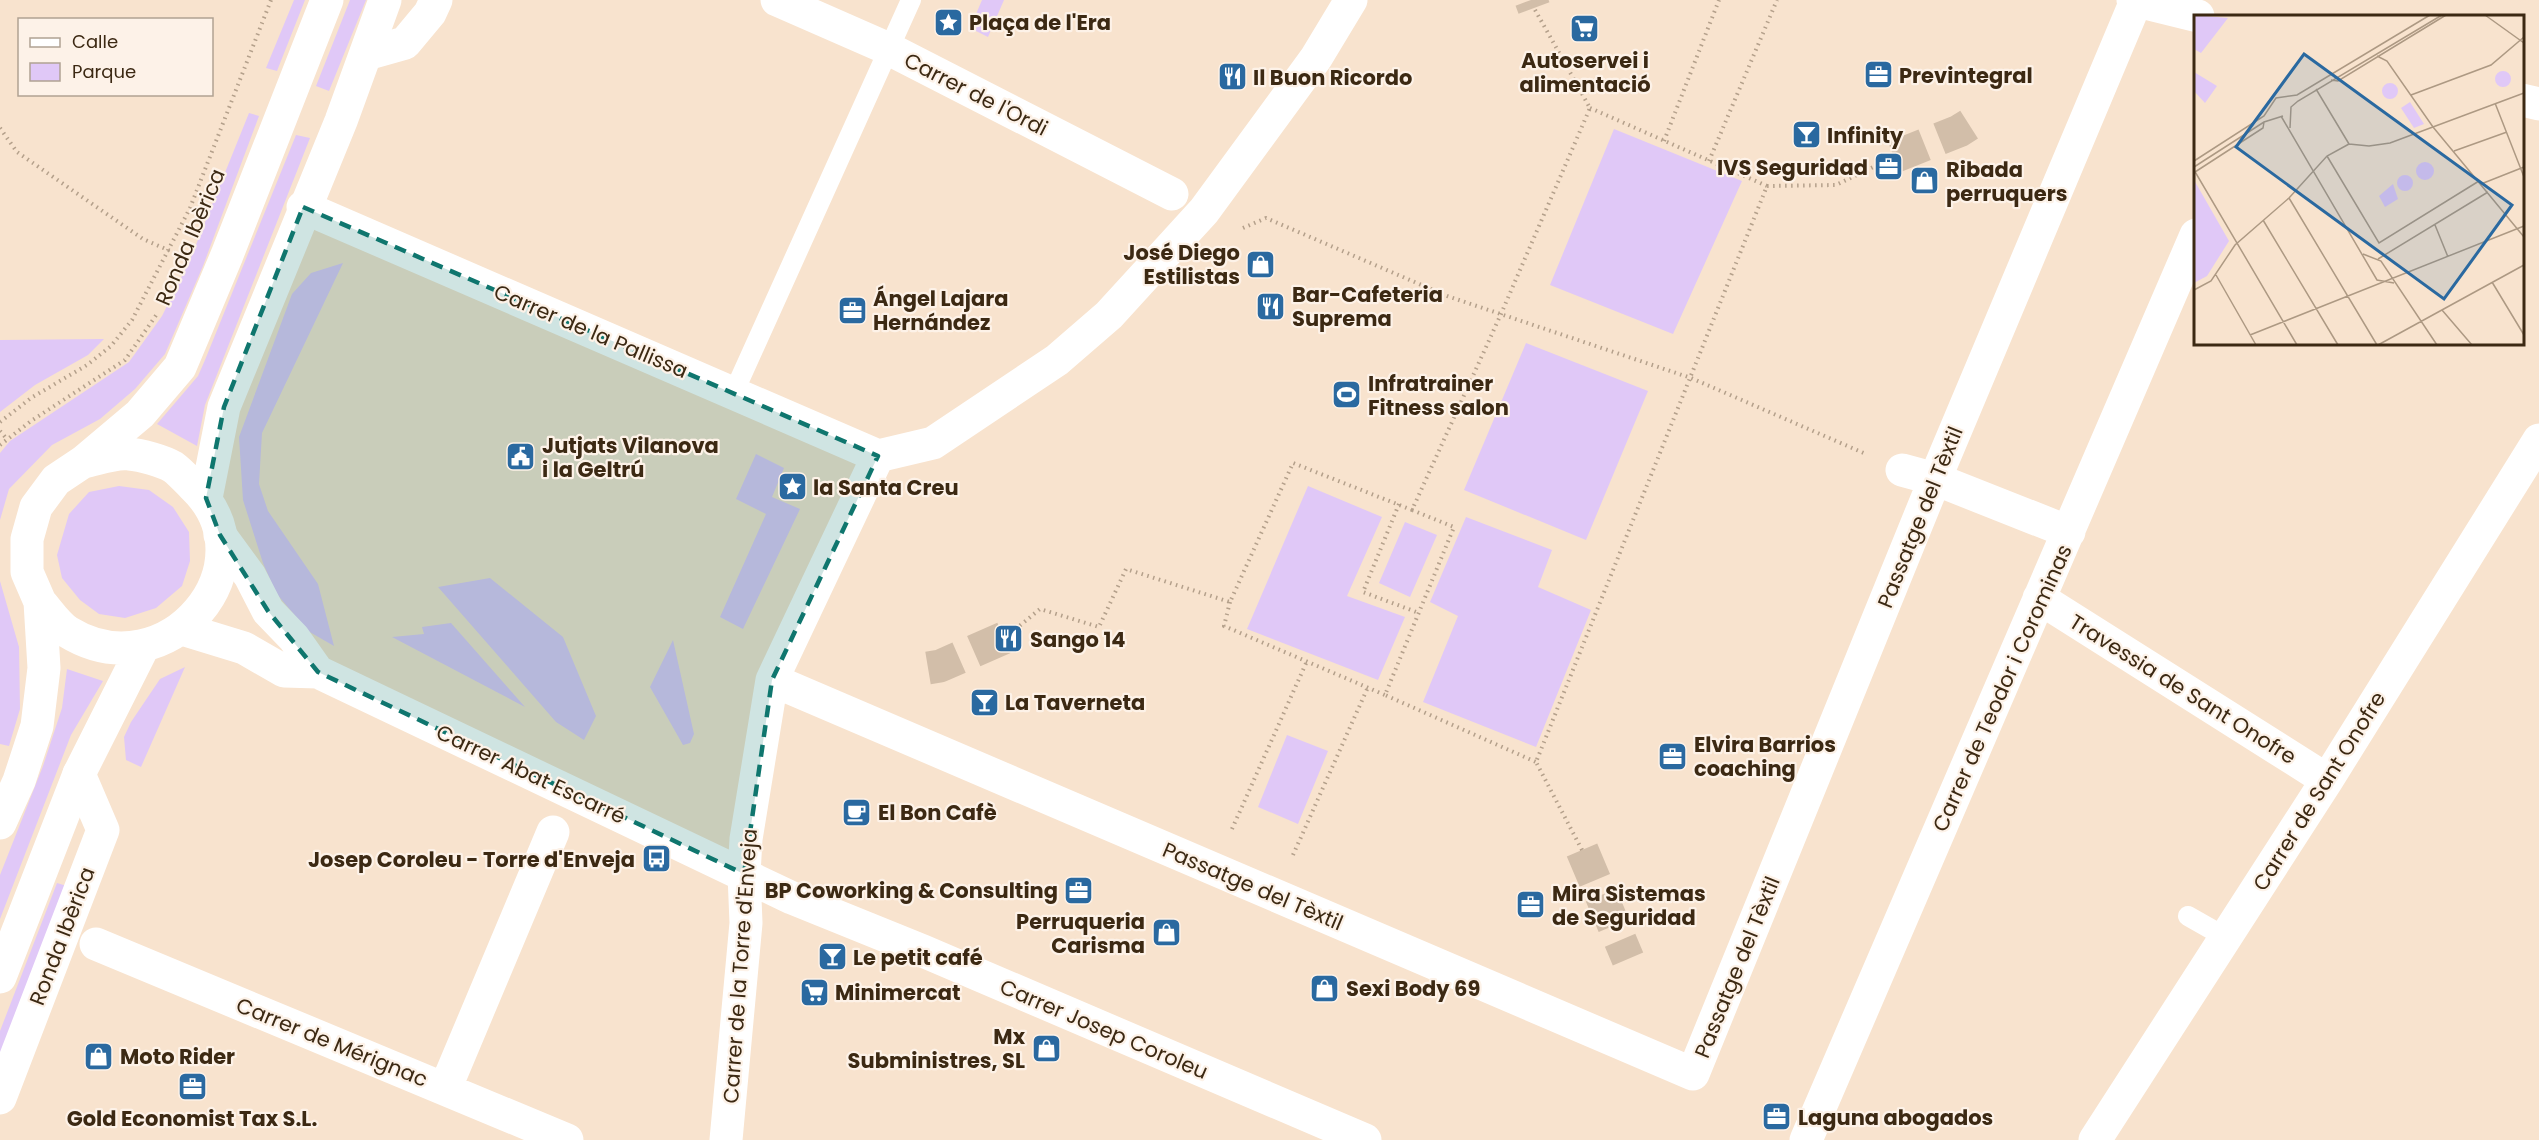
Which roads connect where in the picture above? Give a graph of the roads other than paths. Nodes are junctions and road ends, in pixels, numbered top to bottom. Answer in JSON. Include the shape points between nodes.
{"nodes":[{"id":1,"x":327,"y":0,"type":"edge"},
{"id":2,"x":385,"y":0,"type":"edge"},
{"id":3,"x":436,"y":0,"type":"edge"},
{"id":4,"x":777,"y":0,"type":"edge"},
{"id":5,"x":911,"y":0,"type":"edge"},
{"id":6,"x":1351,"y":0,"type":"edge"},
{"id":7,"x":2151,"y":2,"type":"edge"},
{"id":8,"x":2195,"y":15,"type":"edge"},
{"id":9,"x":890,"y":49,"type":"junction"},
{"id":10,"x":366,"y":54,"type":"junction"},
{"id":11,"x":2524,"y":100,"type":"edge"},
{"id":12,"x":2539,"y":104,"type":"edge"},
{"id":13,"x":1172,"y":194,"type":"dead end"},
{"id":14,"x":303,"y":207,"type":"junction"},
{"id":15,"x":2194,"y":239,"type":"edge"},
{"id":16,"x":734,"y":392,"type":"junction"},
{"id":17,"x":2539,"y":440,"type":"edge"},
{"id":18,"x":878,"y":456,"type":"junction"},
{"id":19,"x":83,"y":462,"type":"junction"},
{"id":20,"x":1902,"y":470,"type":"road end"},
{"id":21,"x":1935,"y":479,"type":"junction"},
{"id":22,"x":206,"y":498,"type":"junction"},
{"id":23,"x":2069,"y":532,"type":"junction"},
{"id":24,"x":220,"y":535,"type":"junction"},
{"id":25,"x":2039,"y":598,"type":"junction"},
{"id":26,"x":40,"y":602,"type":"junction"},
{"id":27,"x":182,"y":629,"type":"junction"},
{"id":28,"x":143,"y":647,"type":"junction"},
{"id":29,"x":318,"y":672,"type":"junction"},
{"id":30,"x":772,"y":680,"type":"junction"},
{"id":31,"x":79,"y":774,"type":"junction"},
{"id":32,"x":2327,"y":780,"type":"junction"},
{"id":33,"x":0,"y":823,"type":"edge"},
{"id":34,"x":554,"y":832,"type":"dead end"},
{"id":35,"x":744,"y":874,"type":"junction"},
{"id":36,"x":2188,"y":916,"type":"dead end"},
{"id":37,"x":2225,"y":938,"type":"junction"},
{"id":38,"x":96,"y":944,"type":"dead end"},
{"id":39,"x":0,"y":977,"type":"edge"},
{"id":40,"x":445,"y":1089,"type":"junction"},
{"id":41,"x":0,"y":1098,"type":"edge"},
{"id":42,"x":567,"y":1140,"type":"edge"},
{"id":43,"x":726,"y":1140,"type":"edge"},
{"id":44,"x":1365,"y":1140,"type":"edge"},
{"id":45,"x":1806,"y":1140,"type":"edge"},
{"id":46,"x":2095,"y":1140,"type":"edge"}],
"edges":[{"from":1,"to":19,"type":"street","name":"Ronda Ibèrica","via":[[180,367],[140,414]]},
{"from":2,"to":10,"type":"street"},
{"from":3,"to":10,"type":"street","via":[[405,43]]},
{"from":4,"to":9,"type":"street","name":"Carrer de l'Ordi"},
{"from":5,"to":9,"type":"lane"},
{"from":6,"to":18,"type":"street","via":[[1316,58],[1204,211],[1109,315],[1057,360],[933,443]]},
{"from":7,"to":8,"type":"street"},
{"from":7,"to":21,"type":"street","name":"Passatge del Tèxtil"},
{"from":9,"to":13,"type":"street","name":"Carrer de l'Ordi"},
{"from":9,"to":16,"type":"lane"},
{"from":10,"to":14,"type":"street"},
{"from":11,"to":12,"type":"street"},
{"from":14,"to":16,"type":"street","name":"Carrer de la Pallissa"},
{"from":14,"to":22,"type":"street","via":[[224,407]]},
{"from":15,"to":23,"type":"street","name":"Carrer de Teodor i Corominas"},
{"from":16,"to":18,"type":"street","name":"Carrer de la Pallissa"},
{"from":17,"to":32,"type":"street","name":"Carrer de Sant Onofre"},
{"from":18,"to":30,"type":"street","name":"Carrer de la Torre d'Enveja"},
{"from":19,"to":22,"type":"street","name":"Ronda Ibèrica","via":[[129,453],[173,467]]},
{"from":19,"to":26,"type":"street","name":"Ronda Ibèrica","via":[[56,480],[36,507],[27,539],[27,572]]},
{"from":20,"to":21,"type":"street"},
{"from":21,"to":23,"type":"street"},
{"from":21,"to":30,"type":"street","name":"Passatge del Tèxtil","via":[[1693,1074]]},
{"from":22,"to":24,"type":"street","name":"Ronda Ibèrica"},
{"from":23,"to":25,"type":"street","name":"Carrer de Teodor i Corominas"},
{"from":24,"to":27,"type":"street","name":"Ronda Ibèrica","via":[[220,570],[206,603]]},
{"from":24,"to":29,"type":"street","name":"Ronda Ibèrica","via":[[250,576],[268,611]]},
{"from":25,"to":32,"type":"street","name":"Travessia de Sant Onofre"},
{"from":25,"to":45,"type":"street","name":"Carrer de Teodor i Corominas"},
{"from":26,"to":28,"type":"street","name":"Ronda Ibèrica","via":[[67,631],[103,647]]},
{"from":26,"to":33,"type":"street","name":"Ronda Ibèrica","via":[[44,668],[37,726]]},
{"from":27,"to":28,"type":"street","name":"Ronda Ibèrica"},
{"from":27,"to":29,"type":"street","via":[[243,648],[284,670]]},
{"from":28,"to":31,"type":"street","name":"Ronda Ibèrica"},
{"from":29,"to":35,"type":"street","name":"Carrer Abat Escarré"},
{"from":30,"to":35,"type":"street","name":"Carrer de la Torre d'Enveja","via":[[746,839]]},
{"from":31,"to":39,"type":"street","name":"Ronda Ibèrica"},
{"from":31,"to":41,"type":"street","name":"Ronda Ibèrica","via":[[103,830]]},
{"from":32,"to":37,"type":"street","name":"Carrer de Sant Onofre"},
{"from":34,"to":40,"type":"street"},
{"from":35,"to":43,"type":"street","name":"Carrer de la Torre d'Enveja","via":[[746,923]]},
{"from":35,"to":44,"type":"street","name":"Carrer Josep Coroleu","via":[[792,898]]},
{"from":36,"to":37,"type":"lane"},
{"from":37,"to":46,"type":"street","name":"Carrer de Sant Onofre"},
{"from":38,"to":40,"type":"street","name":"Carrer de Mérignac"},
{"from":40,"to":42,"type":"street","name":"Carrer de Mérignac"}]}
